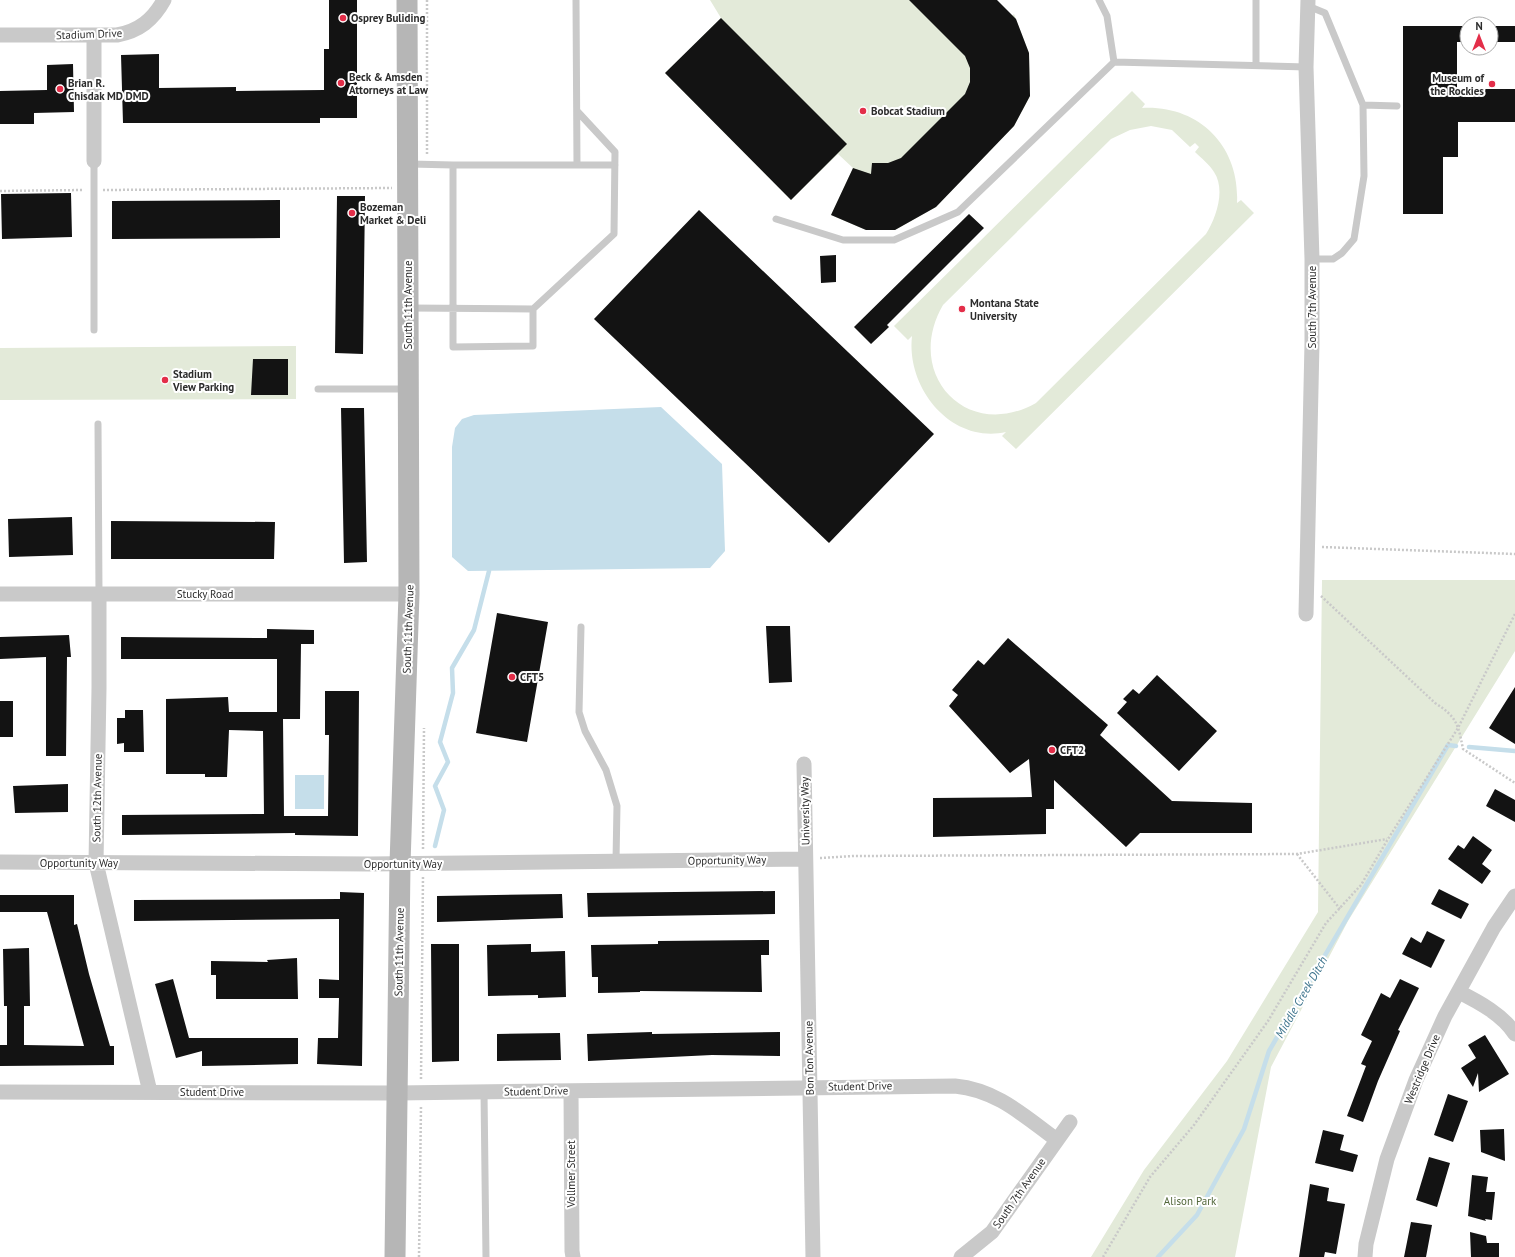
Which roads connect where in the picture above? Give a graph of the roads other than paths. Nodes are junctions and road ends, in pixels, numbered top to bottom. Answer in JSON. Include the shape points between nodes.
{"nodes":[{"id":1,"x":164,"y":0,"type":"edge"},
{"id":2,"x":407,"y":0,"type":"edge"},
{"id":3,"x":576,"y":0,"type":"edge"},
{"id":4,"x":1099,"y":0,"type":"edge"},
{"id":5,"x":1256,"y":0,"type":"edge"},
{"id":6,"x":1308,"y":3,"type":"edge"},
{"id":7,"x":0,"y":35,"type":"edge"},
{"id":8,"x":94,"y":35,"type":"junction"},
{"id":9,"x":1114,"y":62,"type":"junction"},
{"id":10,"x":1256,"y":64,"type":"junction"},
{"id":11,"x":1306,"y":66,"type":"junction"},
{"id":12,"x":1363,"y":105,"type":"junction"},
{"id":13,"x":1397,"y":106,"type":"dead end"},
{"id":14,"x":577,"y":111,"type":"junction"},
{"id":15,"x":94,"y":161,"type":"joint"},
{"id":16,"x":408,"y":164,"type":"junction"},
{"id":17,"x":453,"y":165,"type":"junction"},
{"id":18,"x":577,"y":165,"type":"junction"},
{"id":19,"x":615,"y":165,"type":"junction"},
{"id":20,"x":776,"y":218,"type":"dead end"},
{"id":21,"x":1312,"y":260,"type":"junction"},
{"id":22,"x":408,"y":308,"type":"junction"},
{"id":23,"x":452,"y":309,"type":"junction"},
{"id":24,"x":533,"y":309,"type":"junction"},
{"id":25,"x":94,"y":330,"type":"dead end"},
{"id":26,"x":318,"y":389,"type":"dead end"},
{"id":27,"x":408,"y":389,"type":"junction"},
{"id":28,"x":98,"y":424,"type":"dead end"},
{"id":29,"x":0,"y":594,"type":"edge"},
{"id":30,"x":99,"y":594,"type":"junction"},
{"id":31,"x":409,"y":594,"type":"junction"},
{"id":32,"x":1306,"y":614,"type":"dead end"},
{"id":33,"x":581,"y":627,"type":"dead end"},
{"id":34,"x":804,"y":764,"type":"dead end"},
{"id":35,"x":805,"y":859,"type":"junction"},
{"id":36,"x":616,"y":861,"type":"junction"},
{"id":37,"x":0,"y":862,"type":"edge"},
{"id":38,"x":96,"y":863,"type":"junction"},
{"id":39,"x":400,"y":864,"type":"junction"},
{"id":40,"x":1515,"y":896,"type":"edge"},
{"id":41,"x":1459,"y":992,"type":"junction"},
{"id":42,"x":1515,"y":1034,"type":"edge"},
{"id":43,"x":810,"y":1087,"type":"junction"},
{"id":44,"x":571,"y":1091,"type":"junction"},
{"id":45,"x":0,"y":1092,"type":"edge"},
{"id":46,"x":150,"y":1092,"type":"junction"},
{"id":47,"x":484,"y":1092,"type":"junction"},
{"id":48,"x":397,"y":1093,"type":"junction"},
{"id":49,"x":1070,"y":1122,"type":"dead end"},
{"id":50,"x":1057,"y":1140,"type":"junction"},
{"id":51,"x":395,"y":1257,"type":"edge"},
{"id":52,"x":486,"y":1257,"type":"edge"},
{"id":53,"x":573,"y":1257,"type":"edge"},
{"id":54,"x":813,"y":1257,"type":"edge"},
{"id":55,"x":961,"y":1257,"type":"edge"},
{"id":56,"x":1365,"y":1257,"type":"edge"}],
"edges":[{"from":1,"to":8,"type":"street","name":"Stadium Drive","via":[[155,14],[137,30],[117,35]]},
{"from":2,"to":16,"type":"street","name":"South 11th Avenue"},
{"from":3,"to":14,"type":"lane"},
{"from":4,"to":9,"type":"lane","via":[[1107,16]]},
{"from":5,"to":10,"type":"lane"},
{"from":6,"to":11,"type":"street","name":"South 7th Avenue"},
{"from":6,"to":12,"type":"lane","via":[[1325,13]]},
{"from":7,"to":8,"type":"street","name":"Stadium Drive"},
{"from":8,"to":15,"type":"street"},
{"from":9,"to":10,"type":"lane"},
{"from":9,"to":20,"type":"lane","via":[[958,212],[894,240],[843,240]]},
{"from":10,"to":11,"type":"lane"},
{"from":11,"to":21,"type":"street","name":"South 7th Avenue"},
{"from":12,"to":13,"type":"lane"},
{"from":12,"to":21,"type":"lane","via":[[1364,176],[1354,239],[1332,260]]},
{"from":14,"to":18,"type":"lane"},
{"from":14,"to":19,"type":"lane","via":[[615,152]]},
{"from":15,"to":25,"type":"lane"},
{"from":16,"to":17,"type":"lane"},
{"from":16,"to":22,"type":"street","name":"South 11th Avenue"},
{"from":17,"to":18,"type":"lane"},
{"from":17,"to":23,"type":"lane"},
{"from":18,"to":19,"type":"lane"},
{"from":19,"to":24,"type":"lane","via":[[614,234]]},
{"from":21,"to":32,"type":"street","name":"South 7th Avenue"},
{"from":22,"to":23,"type":"lane"},
{"from":22,"to":27,"type":"street","name":"South 11th Avenue"},
{"from":23,"to":24,"type":"lane"},
{"from":23,"to":24,"type":"lane","via":[[453,346],[533,346]]},
{"from":26,"to":27,"type":"lane"},
{"from":27,"to":31,"type":"street","name":"South 11th Avenue"},
{"from":28,"to":30,"type":"lane"},
{"from":29,"to":30,"type":"street","name":"Stucky Road"},
{"from":30,"to":31,"type":"street","name":"Stucky Road"},
{"from":30,"to":38,"type":"street","name":"South 12th Avenue"},
{"from":31,"to":39,"type":"street","name":"South 11th Avenue"},
{"from":33,"to":36,"type":"lane","via":[[580,712],[585,731],[606,770],[617,806]]},
{"from":34,"to":35,"type":"street","name":"University Way"},
{"from":35,"to":36,"type":"street","name":"Opportunity Way"},
{"from":35,"to":43,"type":"street","name":"Bon Ton Avenue"},
{"from":36,"to":39,"type":"street","name":"Opportunity Way"},
{"from":37,"to":38,"type":"street","name":"Opportunity Way"},
{"from":38,"to":39,"type":"street","name":"Opportunity Way"},
{"from":38,"to":46,"type":"street","name":"South 12th Avenue"},
{"from":39,"to":48,"type":"street","name":"South 11th Avenue"},
{"from":40,"to":41,"type":"street","name":"Westridge Drive","via":[[1494,927]]},
{"from":41,"to":42,"type":"street","via":[[1483,1004],[1511,1027]]},
{"from":41,"to":56,"type":"street","name":"Westridge Drive","via":[[1445,1016],[1416,1080],[1388,1159]]},
{"from":43,"to":44,"type":"street","name":"Student Drive"},
{"from":43,"to":50,"type":"street","name":"Student Drive","via":[[973,1088],[1003,1102]]},
{"from":43,"to":54,"type":"street","name":"Bon Ton Avenue"},
{"from":44,"to":47,"type":"street","name":"Student Drive"},
{"from":44,"to":53,"type":"street","name":"Vollmer Street"},
{"from":45,"to":46,"type":"street","name":"Student Drive"},
{"from":46,"to":48,"type":"street","name":"Student Drive"},
{"from":47,"to":48,"type":"street","name":"Student Drive"},
{"from":47,"to":52,"type":"lane"},
{"from":48,"to":51,"type":"street","name":"South 11th Avenue"},
{"from":49,"to":50,"type":"street","name":"South 7th Avenue"},
{"from":50,"to":55,"type":"street","name":"South 7th Avenue","via":[[992,1232]]}]}
